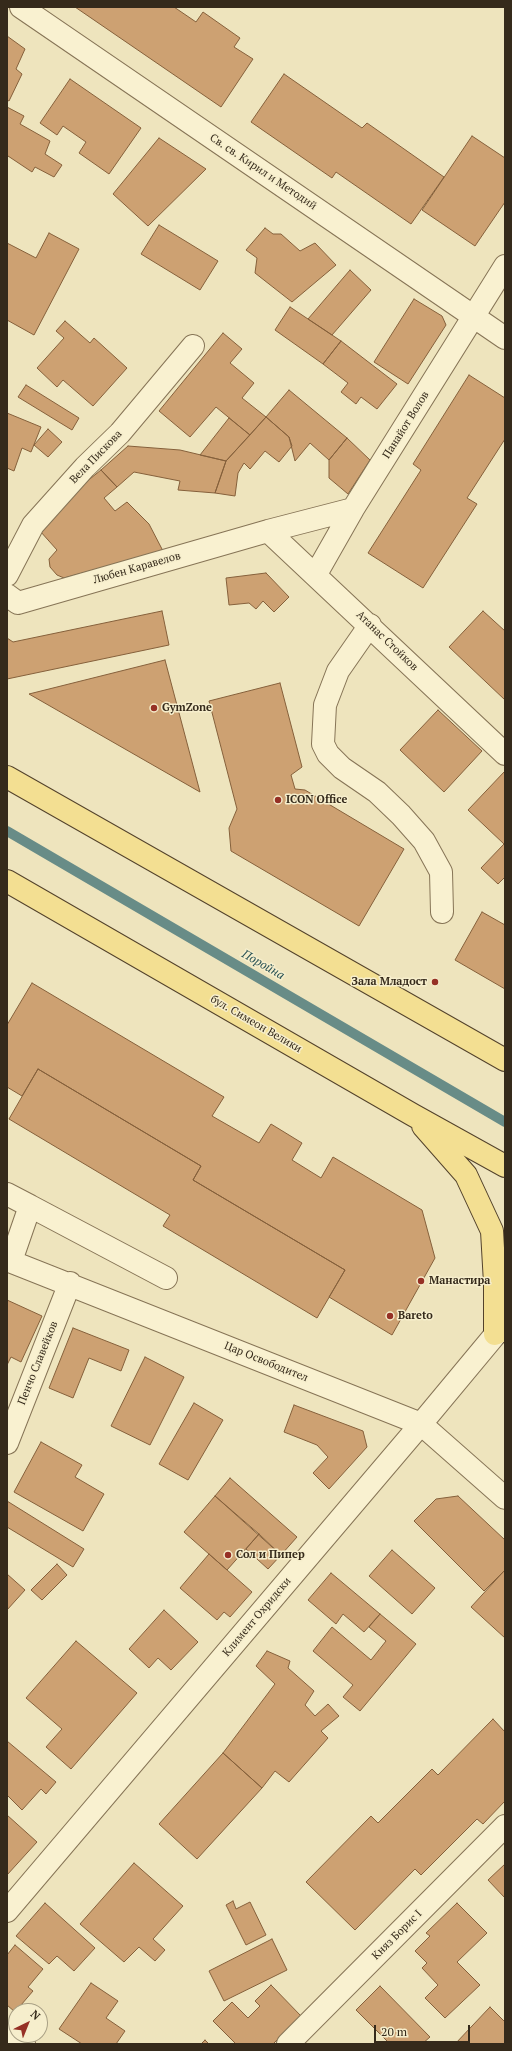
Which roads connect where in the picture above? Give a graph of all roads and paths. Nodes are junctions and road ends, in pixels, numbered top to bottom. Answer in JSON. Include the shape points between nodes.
{"nodes":[{"id":1,"x":21,"y":7,"type":"edge"},
{"id":2,"x":505,"y":266,"type":"edge"},
{"id":3,"x":474,"y":317,"type":"junction"},
{"id":4,"x":505,"y":338,"type":"edge"},
{"id":5,"x":193,"y":346,"type":"dead end"},
{"id":6,"x":353,"y":509,"type":"junction"},
{"id":7,"x":268,"y":531,"type":"junction"},
{"id":8,"x":316,"y":574,"type":"junction"},
{"id":9,"x":7,"y":575,"type":"edge"},
{"id":10,"x":7,"y":595,"type":"edge"},
{"id":11,"x":370,"y":625,"type":"junction"},
{"id":12,"x":505,"y":754,"type":"edge"},
{"id":13,"x":7,"y":777,"type":"edge"},
{"id":14,"x":7,"y":881,"type":"edge"},
{"id":15,"x":442,"y":912,"type":"dead end"},
{"id":16,"x":502,"y":1057,"type":"edge"},
{"id":17,"x":413,"y":1115,"type":"junction"},
{"id":18,"x":505,"y":1166,"type":"edge"},
{"id":19,"x":7,"y":1194,"type":"edge"},
{"id":20,"x":30,"y":1206,"type":"junction"},
{"id":21,"x":9,"y":1260,"type":"edge"},
{"id":22,"x":166,"y":1278,"type":"dead end"},
{"id":23,"x":70,"y":1283,"type":"junction"},
{"id":24,"x":502,"y":1329,"type":"edge"},
{"id":25,"x":422,"y":1424,"type":"junction"},
{"id":26,"x":7,"y":1443,"type":"edge"},
{"id":27,"x":505,"y":1498,"type":"edge"},
{"id":28,"x":505,"y":1826,"type":"edge"},
{"id":29,"x":7,"y":1911,"type":"edge"},
{"id":30,"x":7,"y":2035,"type":"edge"},
{"id":31,"x":24,"y":2044,"type":"edge"},
{"id":32,"x":288,"y":2044,"type":"edge"}],
"edges":[{"from":1,"to":3,"type":"street","name":"Св. св. Кирил и Методий"},
{"from":2,"to":3,"type":"street","name":"Панайот Волов"},
{"from":3,"to":4,"type":"street","name":"Св. св. Кирил и Методий"},
{"from":3,"to":6,"type":"street","name":"Панайот Волов"},
{"from":5,"to":9,"type":"street","name":"Вела Пискова","via":[[120,433],[85,467],[33,525]]},
{"from":6,"to":7,"type":"street"},
{"from":6,"to":8,"type":"street","name":"Панайот Волов"},
{"from":7,"to":8,"type":"street","name":"Атанас Стойков"},
{"from":7,"to":10,"type":"street","name":"Любен Каравелов","via":[[18,603]]},
{"from":8,"to":11,"type":"street","name":"Атанас Стойков"},
{"from":11,"to":12,"type":"street","name":"Атанас Стойков"},
{"from":11,"to":15,"type":"street","via":[[338,671],[324,705],[323,744],[328,754],[342,768],[377,792],[424,841],[441,872]]},
{"from":13,"to":16,"type":"main road"},
{"from":14,"to":17,"type":"main road","name":"бул. Симеон Велики"},
{"from":17,"to":18,"type":"main road","name":"бул. Симеон Велики"},
{"from":17,"to":24,"type":"main road","via":[[466,1175],[492,1231],[495,1283]]},
{"from":19,"to":20,"type":"street"},
{"from":20,"to":21,"type":"street"},
{"from":20,"to":22,"type":"street"},
{"from":21,"to":23,"type":"street","name":"Цар Освободител"},
{"from":23,"to":25,"type":"street","name":"Цар Освободител"},
{"from":23,"to":26,"type":"street","name":"Пенчо Славейков"},
{"from":24,"to":25,"type":"street","name":"Климент Охридски"},
{"from":25,"to":27,"type":"street","name":"Цар Освободител"},
{"from":25,"to":29,"type":"street","name":"Климент Охридски"},
{"from":28,"to":32,"type":"street","name":"Княз Борис I"},
{"from":30,"to":31,"type":"street"}]}
